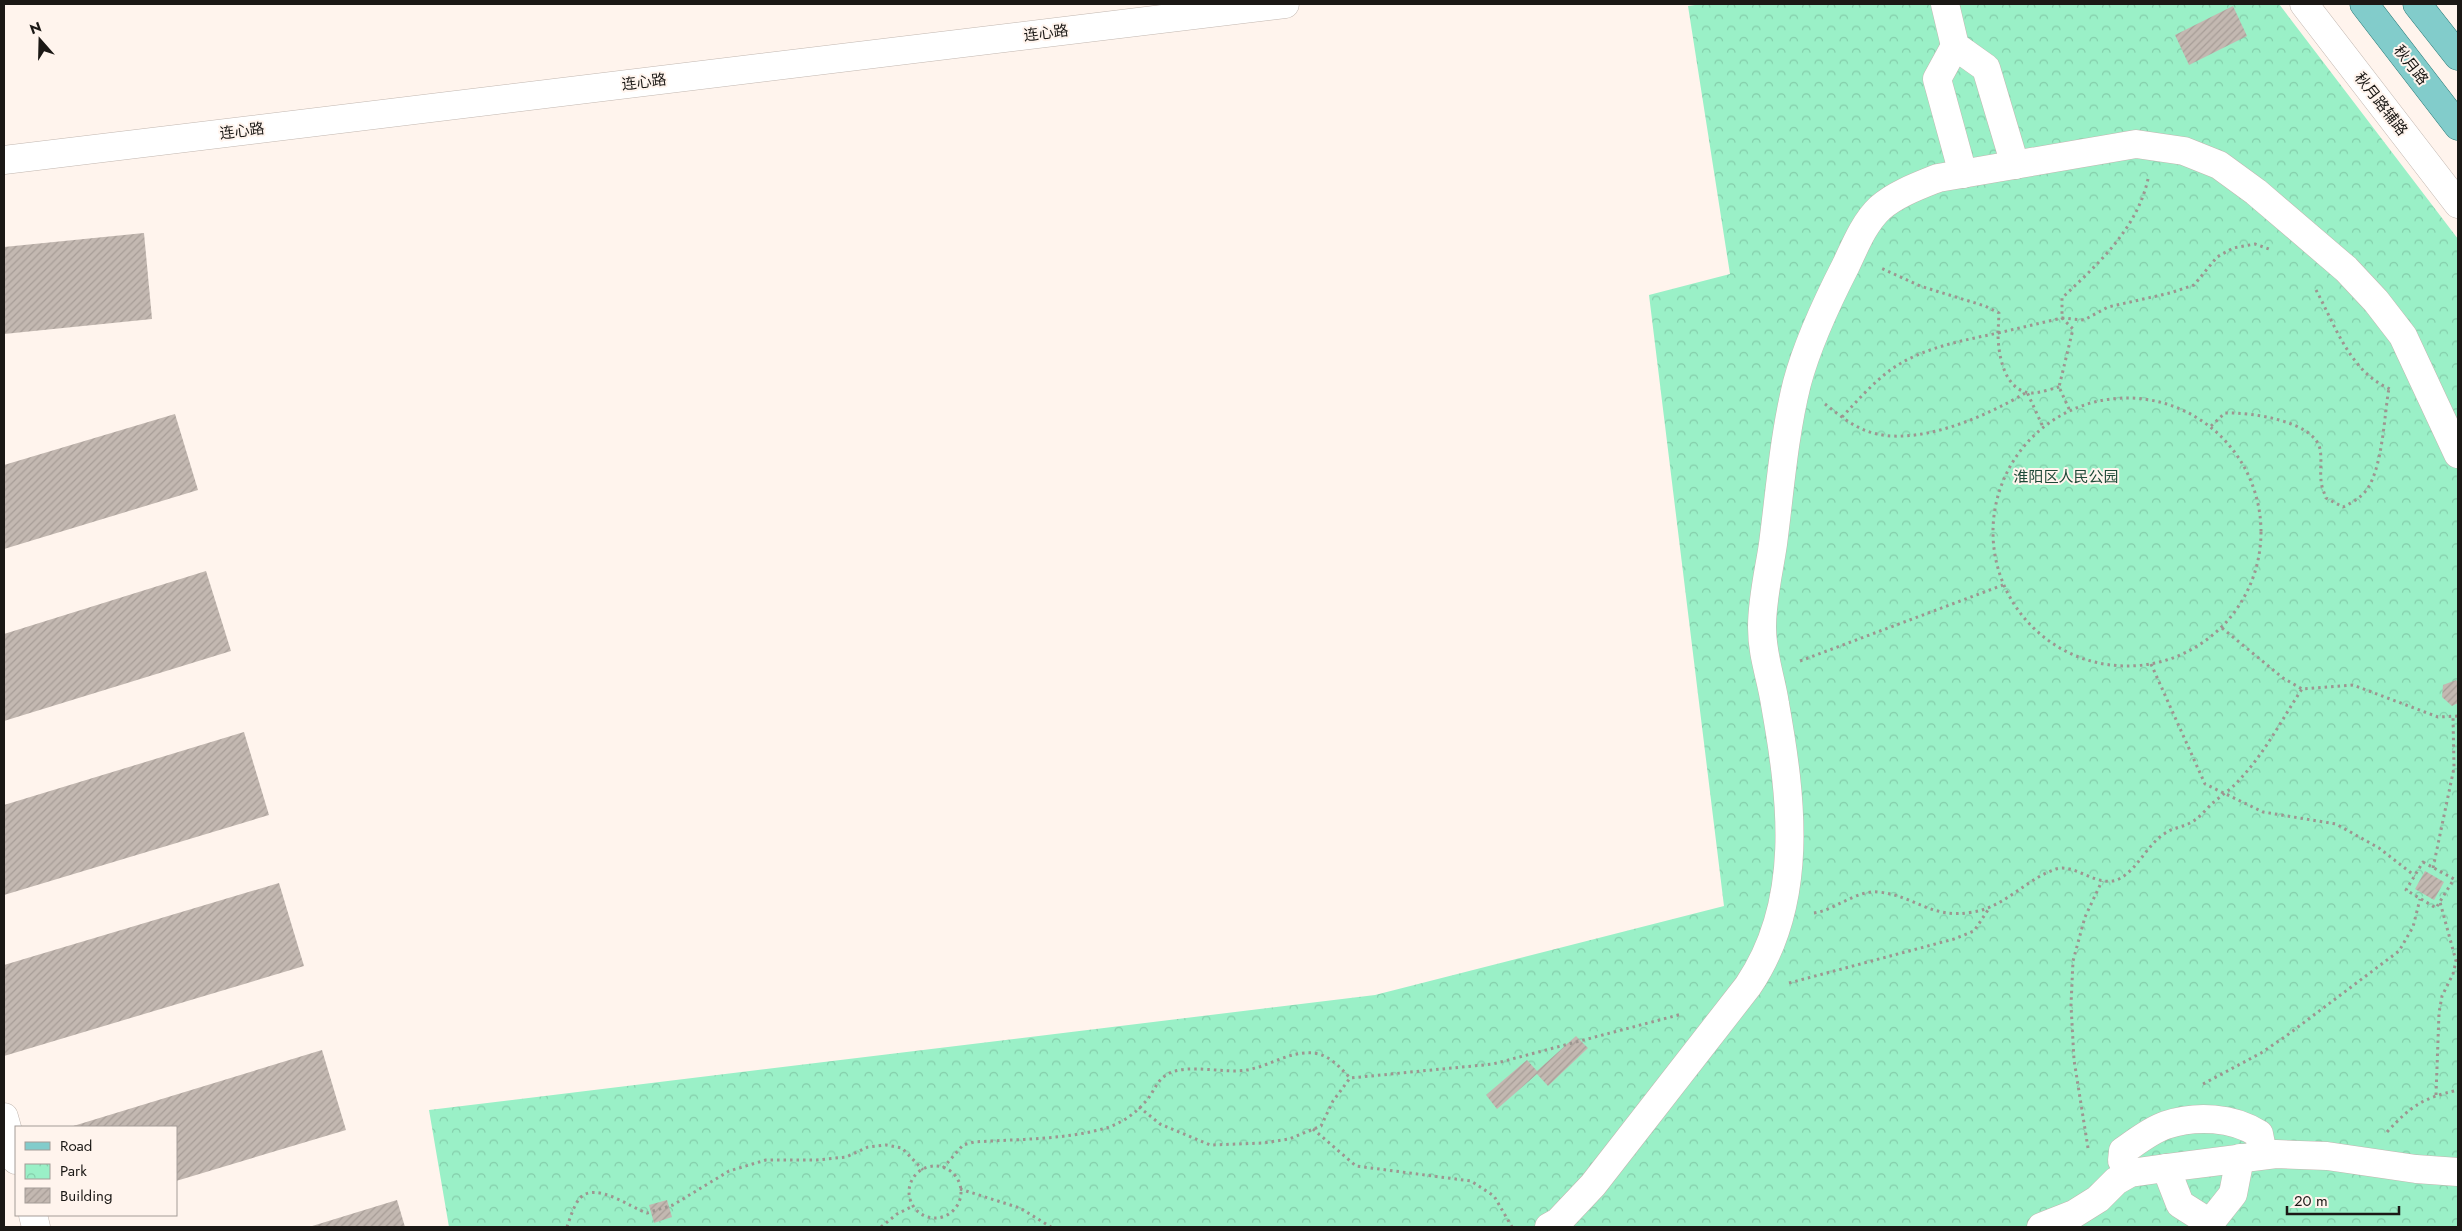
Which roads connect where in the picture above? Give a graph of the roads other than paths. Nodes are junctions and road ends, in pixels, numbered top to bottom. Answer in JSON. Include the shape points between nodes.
{"nodes":[{"id":1,"x":1285,"y":4,"type":"edge"},
{"id":2,"x":1944,"y":4,"type":"edge"},
{"id":3,"x":2304,"y":4,"type":"edge"},
{"id":4,"x":2364,"y":4,"type":"edge"},
{"id":5,"x":2417,"y":4,"type":"edge"},
{"id":6,"x":1955,"y":46,"type":"junction"},
{"id":7,"x":2458,"y":56,"type":"edge"},
{"id":8,"x":2458,"y":126,"type":"edge"},
{"id":9,"x":4,"y":160,"type":"edge"},
{"id":10,"x":2015,"y":165,"type":"junction"},
{"id":11,"x":1963,"y":174,"type":"junction"},
{"id":12,"x":2458,"y":204,"type":"edge"},
{"id":13,"x":2458,"y":454,"type":"edge"},
{"id":14,"x":4,"y":1117,"type":"edge"},
{"id":15,"x":15,"y":1156,"type":"edge"},
{"id":16,"x":2249,"y":1157,"type":"junction"},
{"id":17,"x":2166,"y":1168,"type":"junction"},
{"id":18,"x":2458,"y":1172,"type":"edge"},
{"id":19,"x":2130,"y":1173,"type":"junction"},
{"id":20,"x":2210,"y":1225,"type":"edge"},
{"id":21,"x":1549,"y":1227,"type":"edge"},
{"id":22,"x":2041,"y":1227,"type":"edge"}],
"edges":[{"from":1,"to":9,"type":"street","name":"连心路"},
{"from":2,"to":6,"type":"street"},
{"from":3,"to":12,"type":"street","name":"秋月路辅路"},
{"from":4,"to":8,"type":"main road","name":"秋月路"},
{"from":5,"to":7,"type":"main road"},
{"from":6,"to":10,"type":"street","via":[[1986,68]]},
{"from":6,"to":11,"type":"street","via":[[1937,79]]},
{"from":10,"to":11,"type":"street"},
{"from":10,"to":13,"type":"street","via":[[2136,144],[2184,151],[2218,165],[2256,192],[2346,269],[2376,301],[2403,336]]},
{"from":11,"to":21,"type":"street","via":[[1938,178],[1910,189],[1879,208],[1861,234],[1832,291],[1798,382],[1789,425],[1762,626],[1788,795],[1791,845],[1780,914],[1764,962],[1593,1185],[1558,1222]]},
{"from":14,"to":15,"type":"street"},
{"from":16,"to":17,"type":"street"},
{"from":16,"to":18,"type":"street","via":[[2310,1155]]},
{"from":16,"to":19,"type":"street","via":[[2261,1144],[2259,1134],[2247,1126],[2209,1119],[2186,1120],[2165,1125],[2123,1151],[2122,1161]]},
{"from":16,"to":20,"type":"street","via":[[2233,1194]]},
{"from":17,"to":19,"type":"street"},
{"from":17,"to":20,"type":"street","via":[[2180,1204]]},
{"from":19,"to":22,"type":"street","via":[[2074,1214]]}]}
